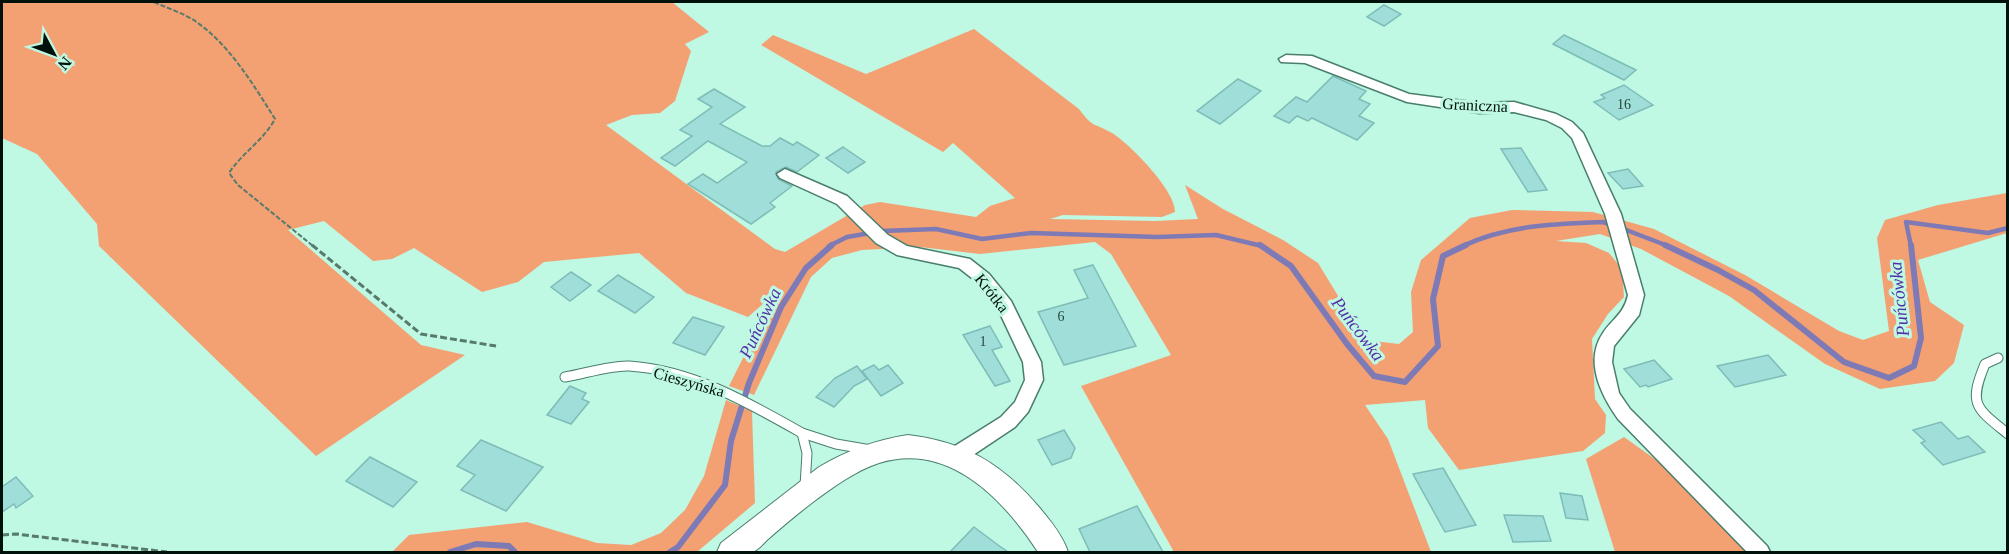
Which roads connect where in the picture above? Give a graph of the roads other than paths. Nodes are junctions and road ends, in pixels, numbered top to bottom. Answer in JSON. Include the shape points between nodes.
{"nodes":[{"id":1,"x":1286,"y":59,"type":"dead end"},
{"id":2,"x":785,"y":174,"type":"dead end"},
{"id":3,"x":1998,"y":358,"type":"dead end"},
{"id":4,"x":565,"y":376,"type":"dead end"},
{"id":5,"x":802,"y":433,"type":"junction"},
{"id":6,"x":2007,"y":434,"type":"edge"},
{"id":7,"x":876,"y":452,"type":"junction"},
{"id":8,"x":957,"y":455,"type":"junction"},
{"id":9,"x":804,"y":493,"type":"junction"},
{"id":10,"x":731,"y":552,"type":"edge"},
{"id":11,"x":1054,"y":552,"type":"edge"},
{"id":12,"x":1760,"y":552,"type":"edge"}],
"edges":[{"from":1,"to":12,"type":"street","name":"Graniczna","via":[[1307,59],[1407,98],[1479,108],[1514,107],[1551,117],[1578,136],[1613,214],[1636,295],[1633,310],[1605,346],[1603,362],[1611,395],[1624,414]]},
{"from":2,"to":8,"type":"street","name":"Krótka","via":[[842,200],[882,239],[903,251],[964,263],[983,278],[1005,306],[1032,362],[1034,380],[1022,407],[1008,422]]},
{"from":3,"to":6,"type":"lane","via":[[1985,364],[1977,384],[1976,403]]},
{"from":4,"to":5,"type":"lane","name":"Cieszyńska","via":[[628,366],[678,376],[734,395]]},
{"from":5,"to":7,"type":"lane"},
{"from":5,"to":9,"type":"lane","via":[[807,453]]},
{"from":7,"to":8,"type":"street","via":[[907,446]]},
{"from":7,"to":9,"type":"street","via":[[845,465]]},
{"from":8,"to":11,"type":"street","via":[[980,468],[1016,499]]},
{"from":9,"to":10,"type":"street"}]}
